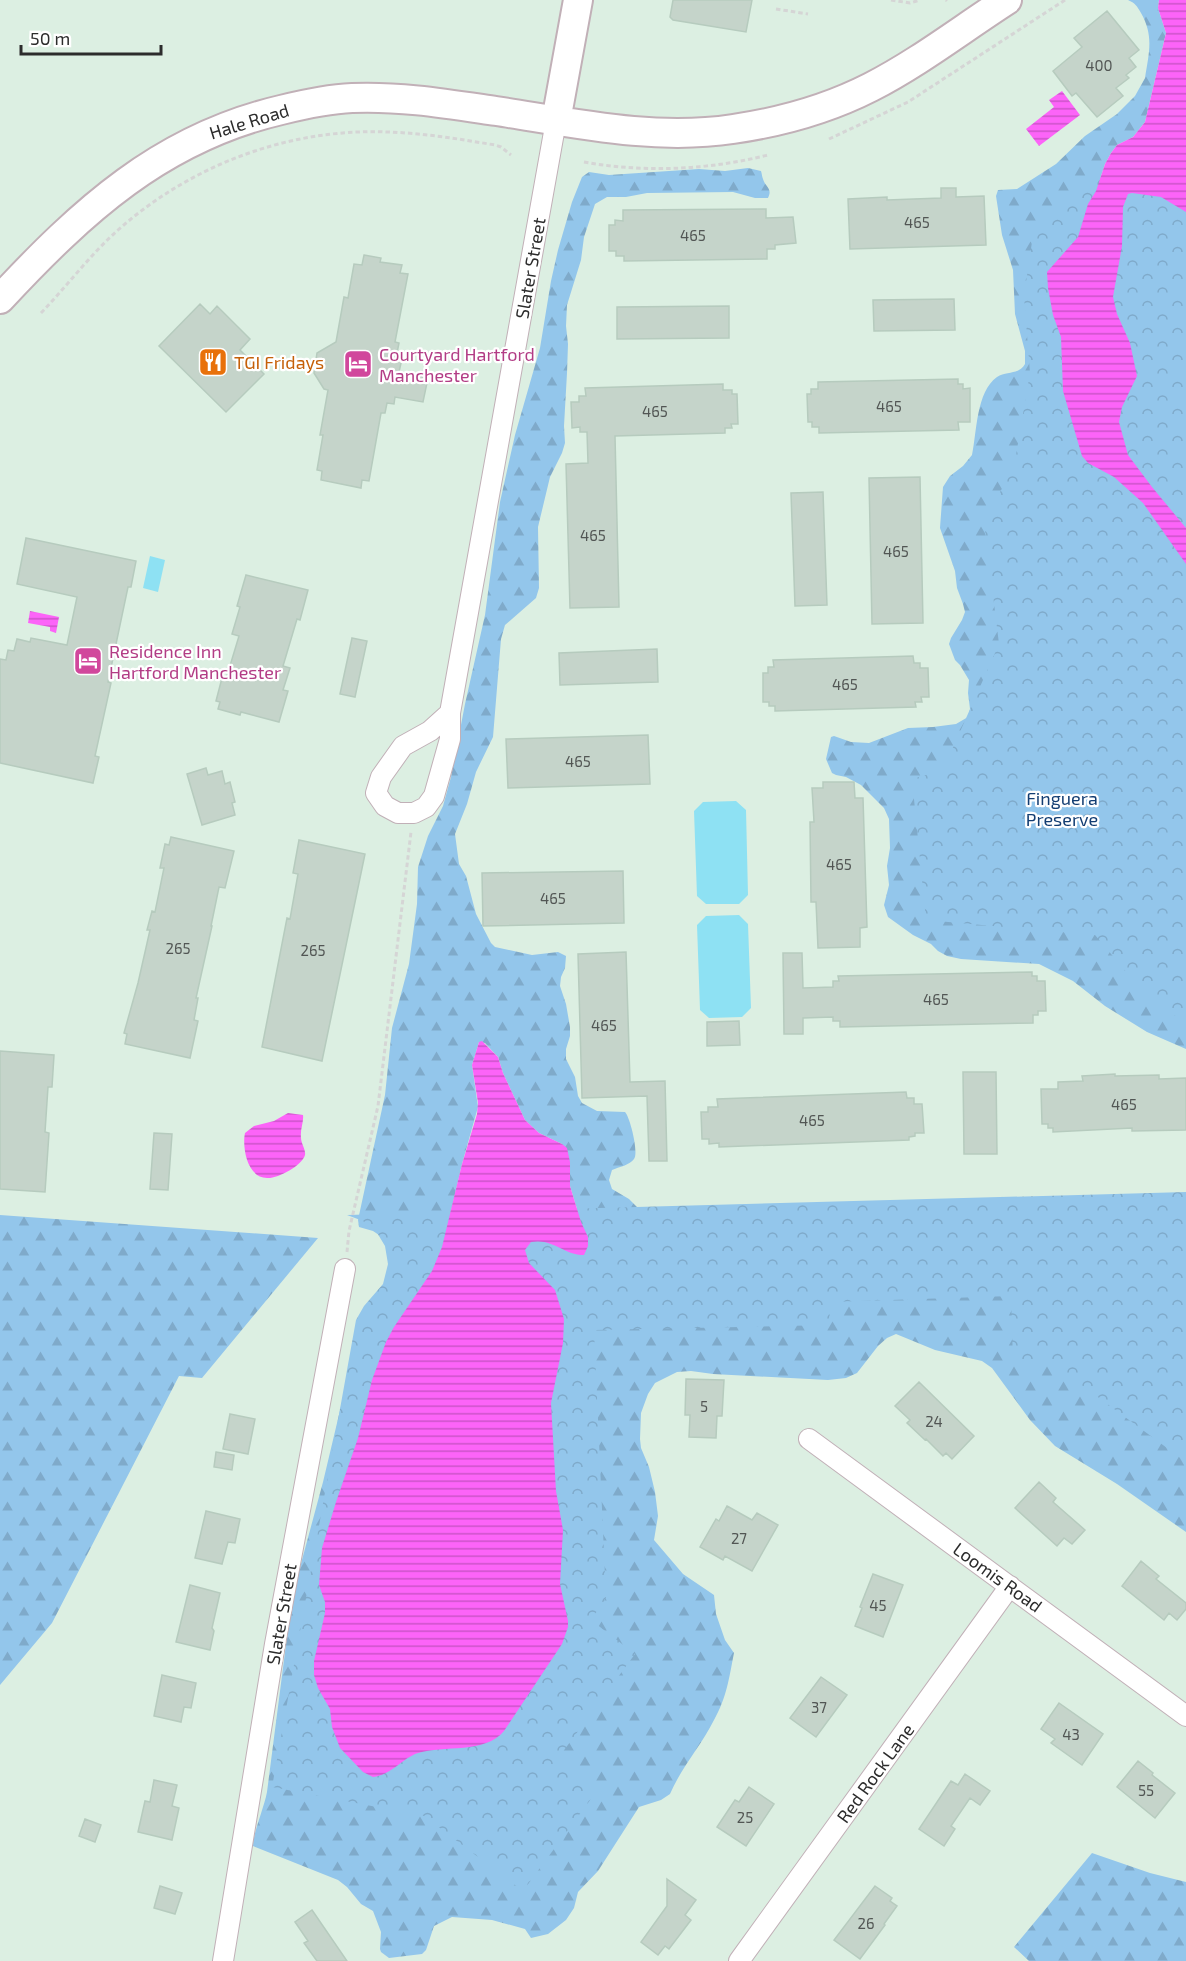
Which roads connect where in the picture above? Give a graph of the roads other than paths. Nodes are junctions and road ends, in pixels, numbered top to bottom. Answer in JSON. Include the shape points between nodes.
{"nodes":[{"id":1,"x":578,"y":0,"type":"edge"},
{"id":2,"x":1007,"y":0,"type":"edge"},
{"id":3,"x":556,"y":121,"type":"junction"},
{"id":4,"x":0,"y":299,"type":"edge"},
{"id":5,"x":450,"y":712,"type":"junction"},
{"id":6,"x":345,"y":1269,"type":"road end"},
{"id":7,"x":809,"y":1439,"type":"dead end"},
{"id":8,"x":1010,"y":1586,"type":"junction"},
{"id":9,"x":1186,"y":1716,"type":"edge"},
{"id":10,"x":223,"y":1961,"type":"edge"},
{"id":11,"x":739,"y":1961,"type":"edge"}],
"edges":[{"from":1,"to":3,"type":"street","name":"Slater Street"},
{"from":2,"to":3,"type":"street","name":"Hale Road","via":[[873,86],[788,118],[730,130],[668,133]]},
{"from":3,"to":4,"type":"street","name":"Hale Road","via":[[441,103],[370,98],[314,102],[236,122],[170,152],[126,182],[53,244]]},
{"from":3,"to":5,"type":"street","name":"Slater Street"},
{"from":5,"to":5,"type":"street","name":"Slater Street","via":[[430,731],[403,746],[381,777],[376,793],[385,806],[398,813],[414,813],[426,807],[434,796],[450,739]]},
{"from":6,"to":10,"type":"street","name":"Slater Street","via":[[275,1644]]},
{"from":7,"to":8,"type":"street","name":"Loomis Road"},
{"from":8,"to":9,"type":"street","name":"Loomis Road"},
{"from":8,"to":11,"type":"street","name":"Red Rock Lane"}]}
